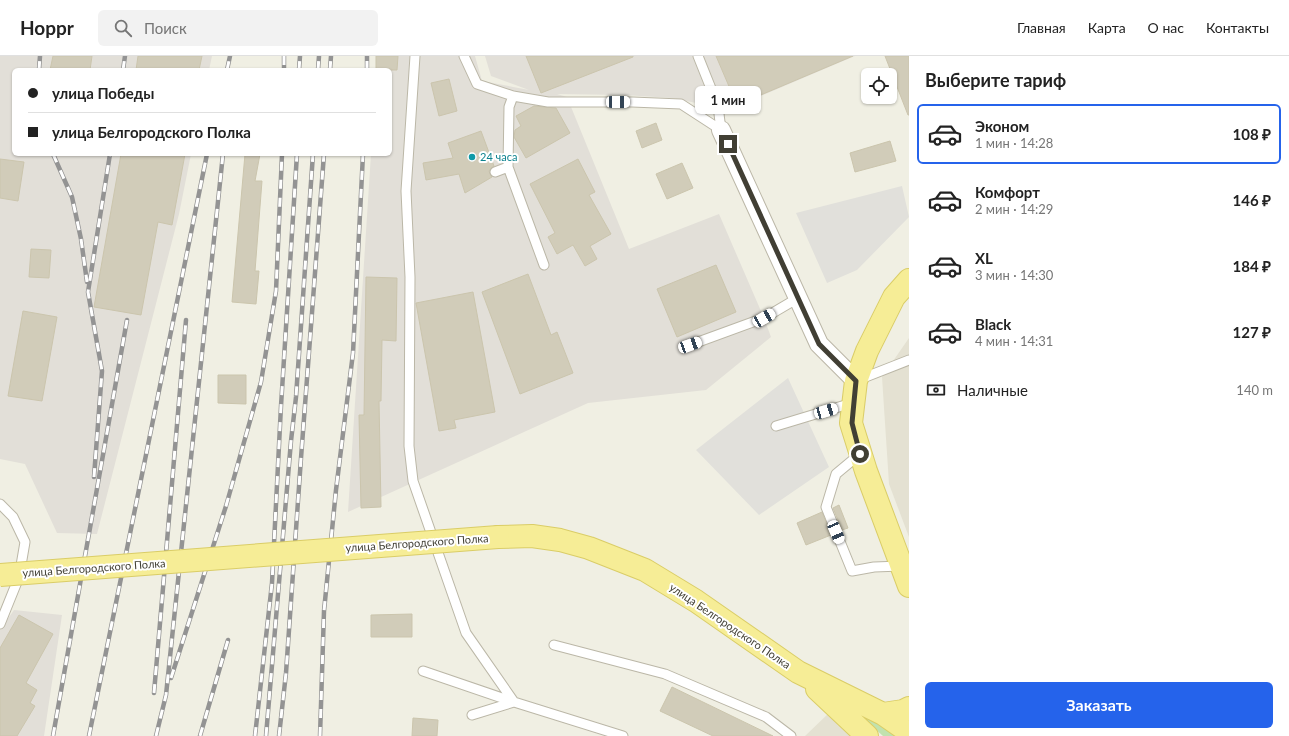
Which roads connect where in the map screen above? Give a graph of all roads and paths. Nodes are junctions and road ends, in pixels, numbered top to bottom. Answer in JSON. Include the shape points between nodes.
{"nodes":[{"id":1,"x":415,"y":56,"type":"edge"},
{"id":2,"x":464,"y":56,"type":"edge"},
{"id":3,"x":698,"y":56,"type":"edge"},
{"id":4,"x":512,"y":96,"type":"junction"},
{"id":5,"x":721,"y":130,"type":"junction"},
{"id":6,"x":508,"y":166,"type":"junction"},
{"id":7,"x":495,"y":172,"type":"dead end"},
{"id":8,"x":544,"y":265,"type":"dead end"},
{"id":9,"x":909,"y":280,"type":"edge"},
{"id":10,"x":798,"y":298,"type":"junction"},
{"id":11,"x":690,"y":345,"type":"dead end"},
{"id":12,"x":909,"y":360,"type":"edge"},
{"id":13,"x":856,"y":381,"type":"junction"},
{"id":14,"x":854,"y":403,"type":"junction"},
{"id":15,"x":776,"y":426,"type":"dead end"},
{"id":16,"x":863,"y":462,"type":"junction"},
{"id":17,"x":0,"y":504,"type":"edge"},
{"id":18,"x":901,"y":566,"type":"junction"},
{"id":19,"x":0,"y":575,"type":"edge"},
{"id":20,"x":909,"y":586,"type":"edge"},
{"id":21,"x":0,"y":624,"type":"edge"},
{"id":22,"x":554,"y":645,"type":"dead end"},
{"id":23,"x":423,"y":671,"type":"dead end"},
{"id":24,"x":798,"y":672,"type":"junction"},
{"id":25,"x":514,"y":702,"type":"junction"},
{"id":26,"x":909,"y":708,"type":"edge"},
{"id":27,"x":883,"y":714,"type":"junction"},
{"id":28,"x":472,"y":715,"type":"dead end"},
{"id":29,"x":909,"y":732,"type":"edge"},
{"id":30,"x":623,"y":736,"type":"edge"},
{"id":31,"x":791,"y":736,"type":"edge"},
{"id":32,"x":867,"y":736,"type":"edge"}],
"edges":[{"from":1,"to":25,"type":"lane","via":[[406,191],[410,277],[409,446],[413,481],[466,633]]},
{"from":2,"to":4,"type":"lane","via":[[477,84]]},
{"from":3,"to":5,"type":"lane","via":[[718,106]]},
{"from":4,"to":5,"type":"lane","via":[[548,102],[681,104]]},
{"from":4,"to":6,"type":"lane","via":[[509,108]]},
{"from":5,"to":10,"type":"street"},
{"from":6,"to":7,"type":"lane"},
{"from":6,"to":8,"type":"lane"},
{"from":9,"to":13,"type":"main road","via":[[894,297],[867,351]]},
{"from":10,"to":11,"type":"lane","via":[[764,318]]},
{"from":10,"to":13,"type":"street","via":[[819,344]]},
{"from":12,"to":13,"type":"lane"},
{"from":13,"to":14,"type":"main road"},
{"from":14,"to":15,"type":"lane"},
{"from":14,"to":16,"type":"main road","via":[[852,423]]},
{"from":16,"to":18,"type":"main road"},
{"from":16,"to":18,"type":"lane","via":[[836,474],[826,507],[852,571]]},
{"from":17,"to":21,"type":"lane","via":[[13,517],[25,542],[19,577]]},
{"from":18,"to":20,"type":"main road"},
{"from":19,"to":24,"type":"main road","name":"улица Белгородского Полка","bridge":true,"via":[[498,536],[532,536],[589,548],[645,570],[696,601]]},
{"from":22,"to":31,"type":"lane","via":[[665,674],[766,717]]},
{"from":23,"to":25,"type":"lane"},
{"from":24,"to":27,"type":"main road"},
{"from":24,"to":32,"type":"main road"},
{"from":25,"to":28,"type":"lane"},
{"from":25,"to":30,"type":"lane"},
{"from":26,"to":27,"type":"main road"},
{"from":27,"to":29,"type":"main road"}]}
